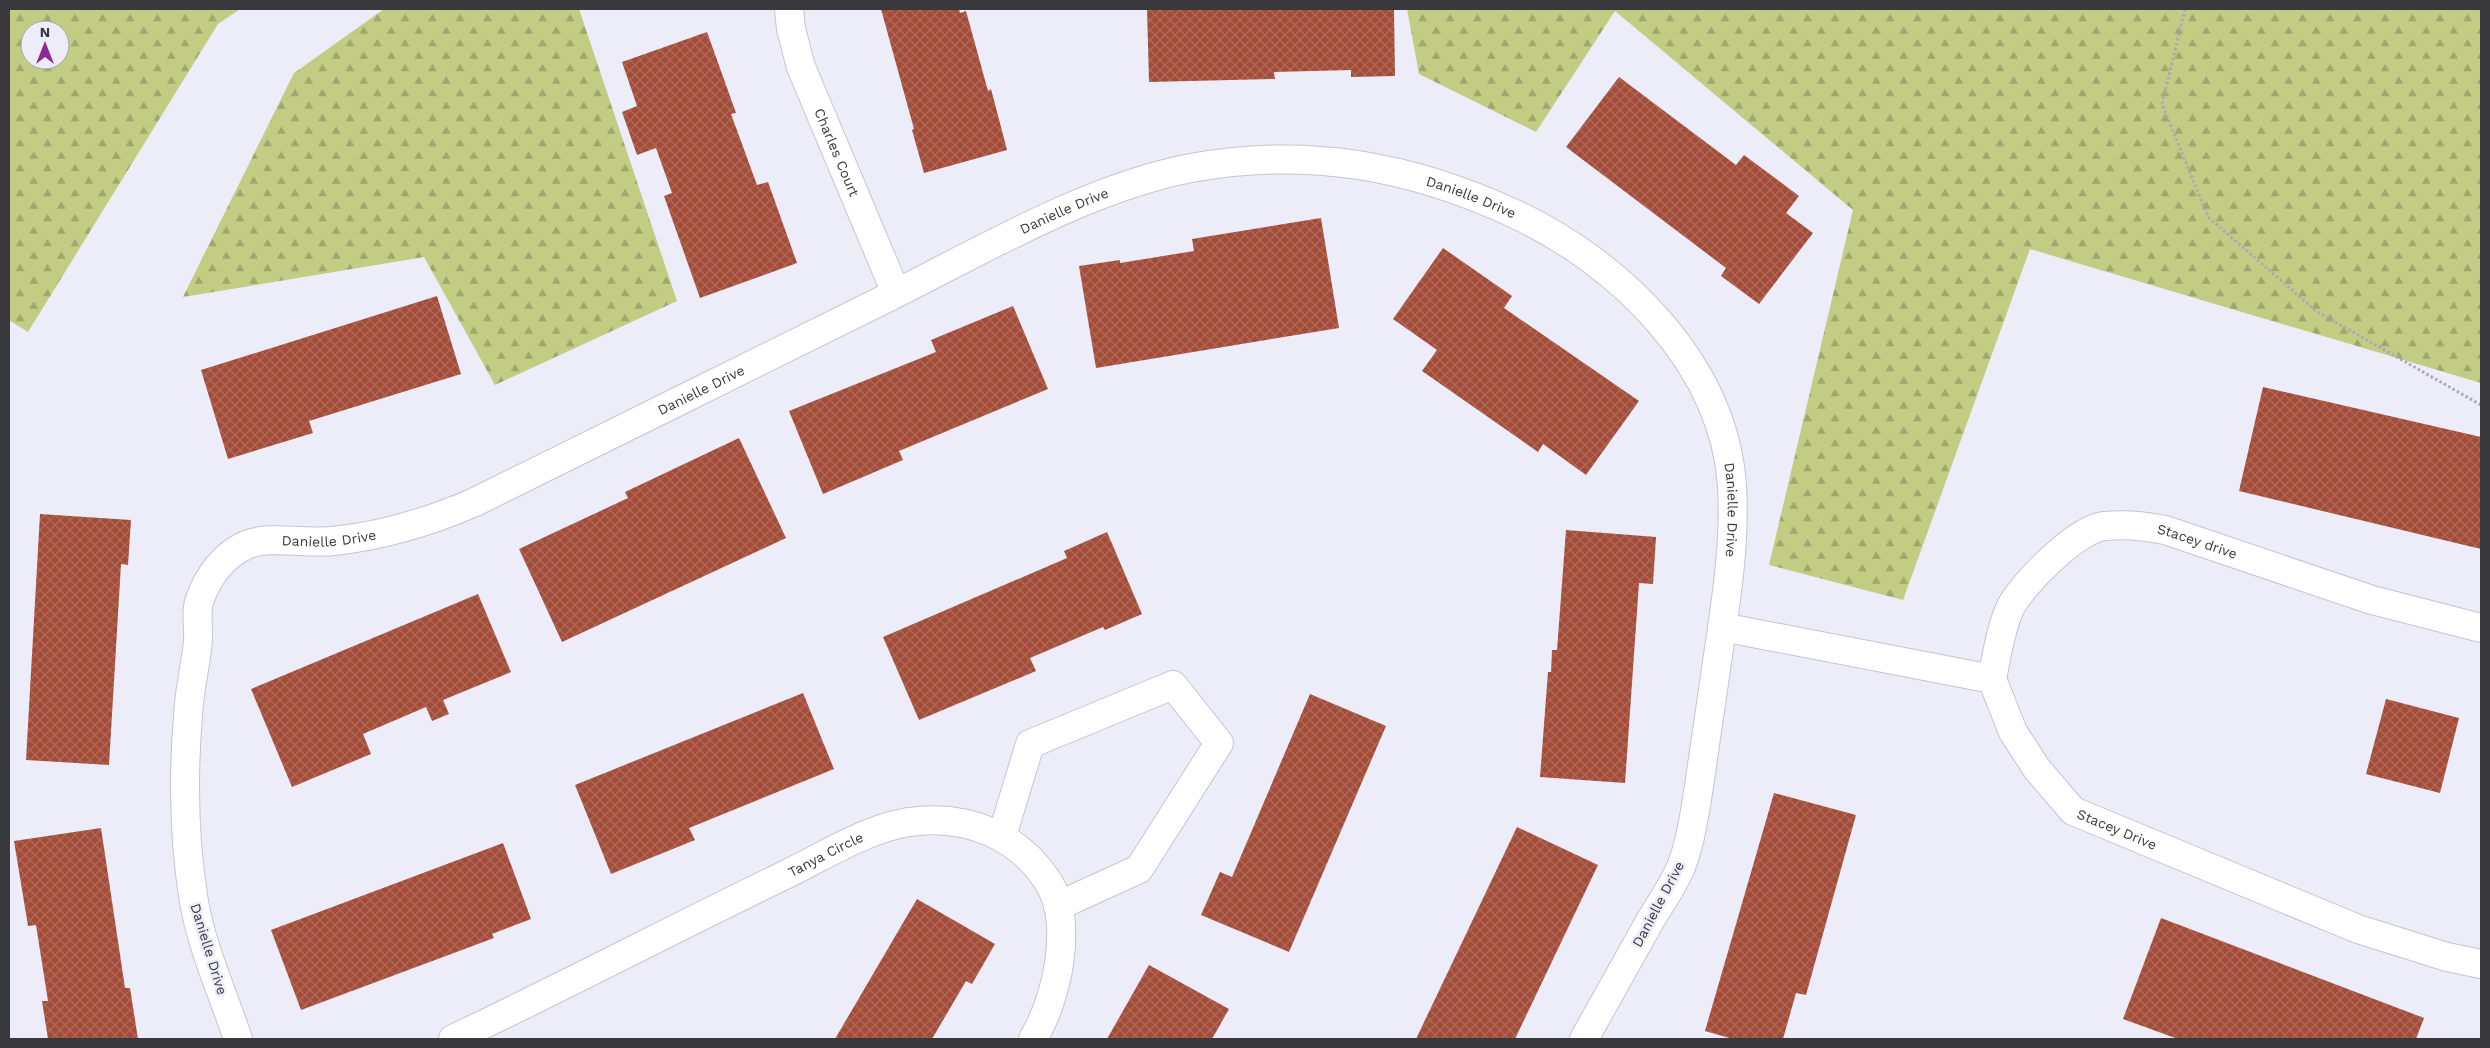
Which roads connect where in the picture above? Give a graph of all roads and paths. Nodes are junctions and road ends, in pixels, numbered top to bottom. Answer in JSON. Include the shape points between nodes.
{"nodes":[{"id":1,"x":789,"y":9,"type":"edge"},
{"id":2,"x":2185,"y":9,"type":"edge"},
{"id":3,"x":896,"y":293,"type":"junction"},
{"id":4,"x":2481,"y":405,"type":"edge"},
{"id":5,"x":1722,"y":627,"type":"junction"},
{"id":6,"x":2481,"y":628,"type":"edge"},
{"id":7,"x":1992,"y":679,"type":"junction"},
{"id":8,"x":1002,"y":836,"type":"junction"},
{"id":9,"x":1058,"y":906,"type":"junction"},
{"id":10,"x":2481,"y":964,"type":"edge"},
{"id":11,"x":238,"y":1039,"type":"edge"},
{"id":12,"x":453,"y":1039,"type":"edge"},
{"id":13,"x":1033,"y":1039,"type":"edge"},
{"id":14,"x":1584,"y":1039,"type":"edge"}],
"edges":[{"from":1,"to":3,"type":"street","name":"Charles Court","via":[[801,67]]},
{"from":2,"to":4,"type":"path","via":[[2162,104],[2208,217],[2316,311]]},
{"from":3,"to":5,"type":"street","name":"Danielle Drive","via":[[1112,190],[1195,168],[1272,159],[1357,163],[1433,181],[1488,201],[1568,242],[1604,269],[1656,318],[1701,382],[1712,405],[1726,452],[1732,487],[1732,545]]},
{"from":3,"to":11,"type":"street","name":"Danielle Drive","via":[[445,515],[402,530],[332,542],[247,544],[226,558],[209,578],[199,600],[198,638],[188,715],[185,825],[194,902]]},
{"from":5,"to":7,"type":"street"},
{"from":5,"to":14,"type":"street","name":"Danielle Drive","via":[[1694,818],[1680,868]]},
{"from":6,"to":7,"type":"street","name":"Stacey drive","via":[[2372,600],[2166,530],[2144,526],[2102,526],[2054,556],[2011,606],[2002,629]]},
{"from":7,"to":10,"type":"street","name":"Stacey Drive","via":[[2013,732],[2037,769],[2073,811],[2358,929],[2447,957]]},
{"from":8,"to":9,"type":"street","name":"Tanya Circle","via":[[1029,855],[1049,882]]},
{"from":8,"to":9,"type":"street","via":[[1030,744],[1172,685],[1219,743],[1139,869]]},
{"from":8,"to":12,"type":"street","name":"Tanya Circle","via":[[972,824],[941,820],[915,821],[884,828],[723,904],[557,990]]},
{"from":9,"to":13,"type":"street","name":"Tanya Circle","via":[[1062,944],[1055,988]]}]}
